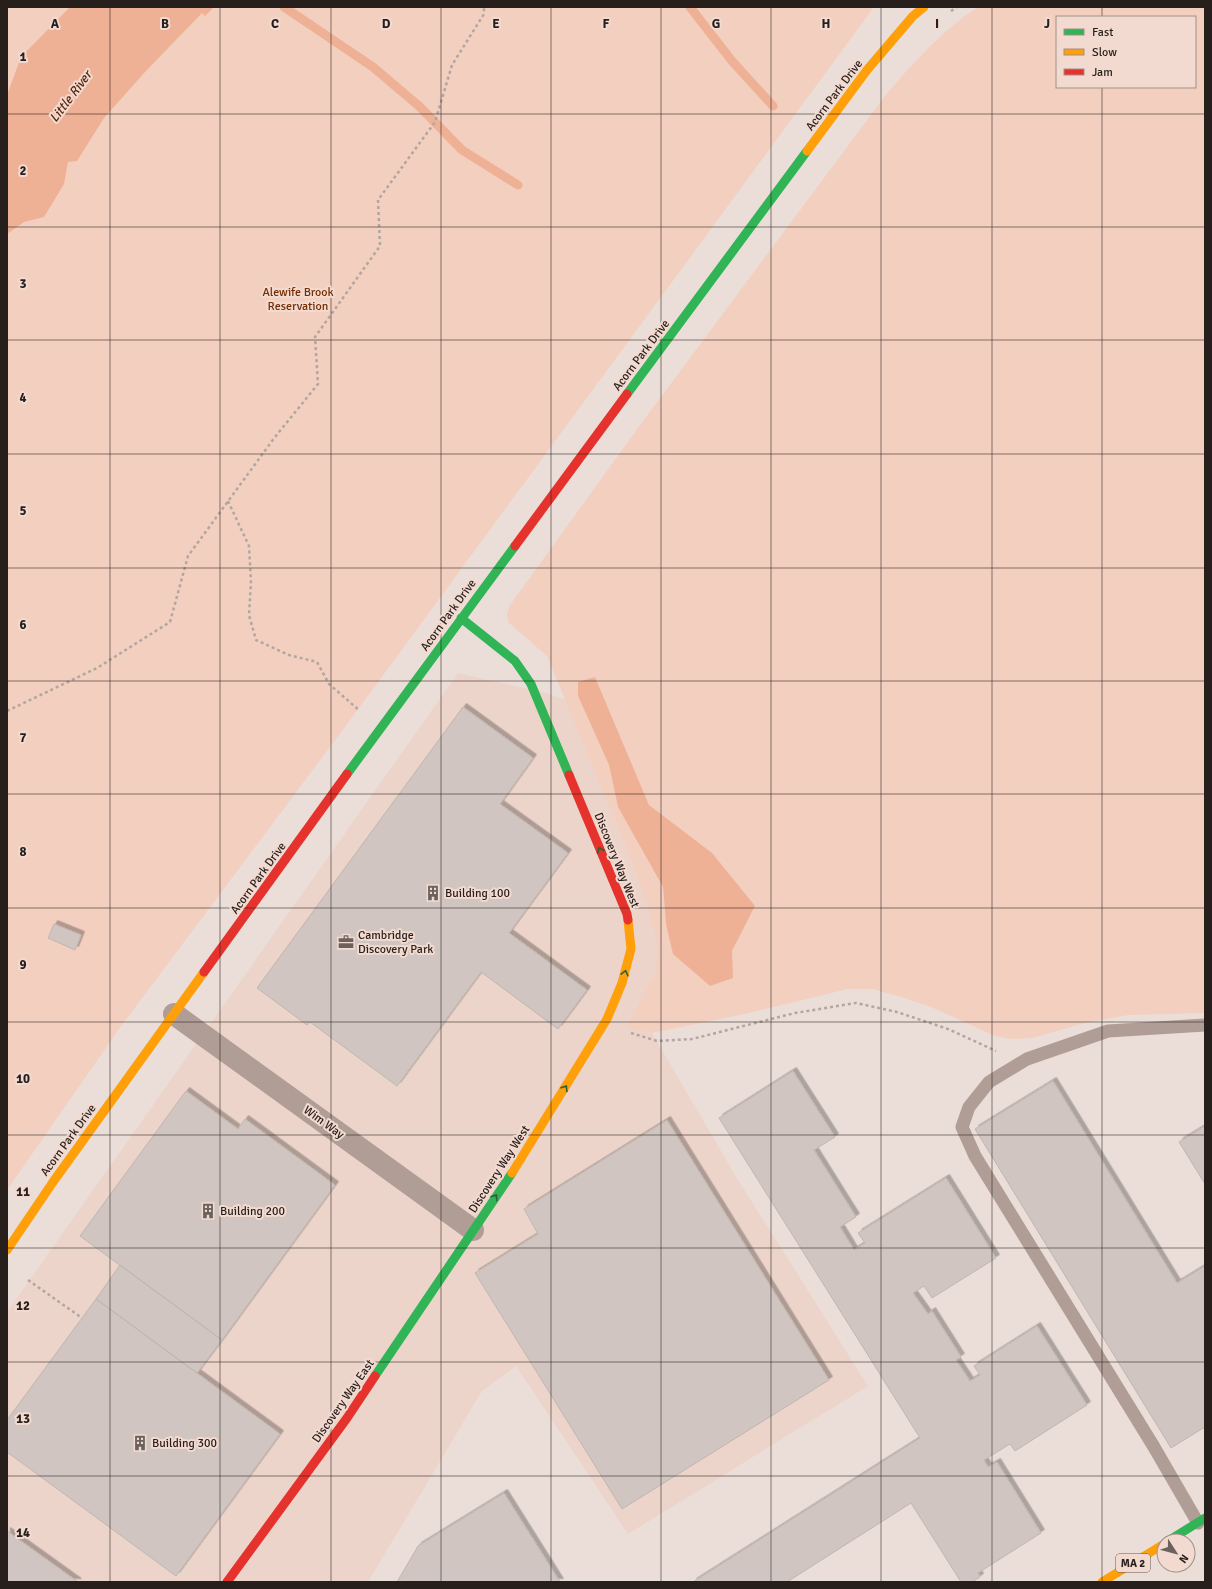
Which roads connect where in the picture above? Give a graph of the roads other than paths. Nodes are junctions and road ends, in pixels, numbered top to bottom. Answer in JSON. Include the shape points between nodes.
{"nodes":[{"id":1,"x":924,"y":7,"type":"edge"},
{"id":2,"x":461,"y":618,"type":"junction"},
{"id":3,"x":174,"y":1014,"type":"junction"},
{"id":4,"x":1205,"y":1025,"type":"edge"},
{"id":5,"x":473,"y":1230,"type":"junction"},
{"id":6,"x":7,"y":1250,"type":"edge"},
{"id":7,"x":1201,"y":1521,"type":"edge"},
{"id":8,"x":1181,"y":1533,"type":"edge"},
{"id":9,"x":1156,"y":1549,"type":"edge"},
{"id":10,"x":227,"y":1582,"type":"edge"},
{"id":11,"x":1102,"y":1582,"type":"edge"}],
"edges":[{"from":1,"to":2,"type":"main road","name":"Acorn Park Drive","via":[[913,16],[862,77]]},
{"from":2,"to":3,"type":"main road","name":"Acorn Park Drive"},
{"from":5,"to":2,"type":"main road","name":"Discovery Way West","one_way":true,"via":[[519,1163],[607,1019],[622,983],[631,949],[627,914],[531,684],[515,661]]},
{"from":3,"to":5,"type":"street","name":"Wim Way"},
{"from":3,"to":6,"type":"main road","name":"Acorn Park Drive"},
{"from":4,"to":7,"type":"lane","via":[[1108,1031],[1027,1059],[989,1082],[969,1107],[962,1127],[968,1143]]},
{"from":5,"to":10,"type":"main road","name":"Discovery Way East","via":[[347,1418]]},
{"from":7,"to":8,"type":"main road"},
{"from":9,"to":11,"type":"main road","number":"MA 2"}]}
